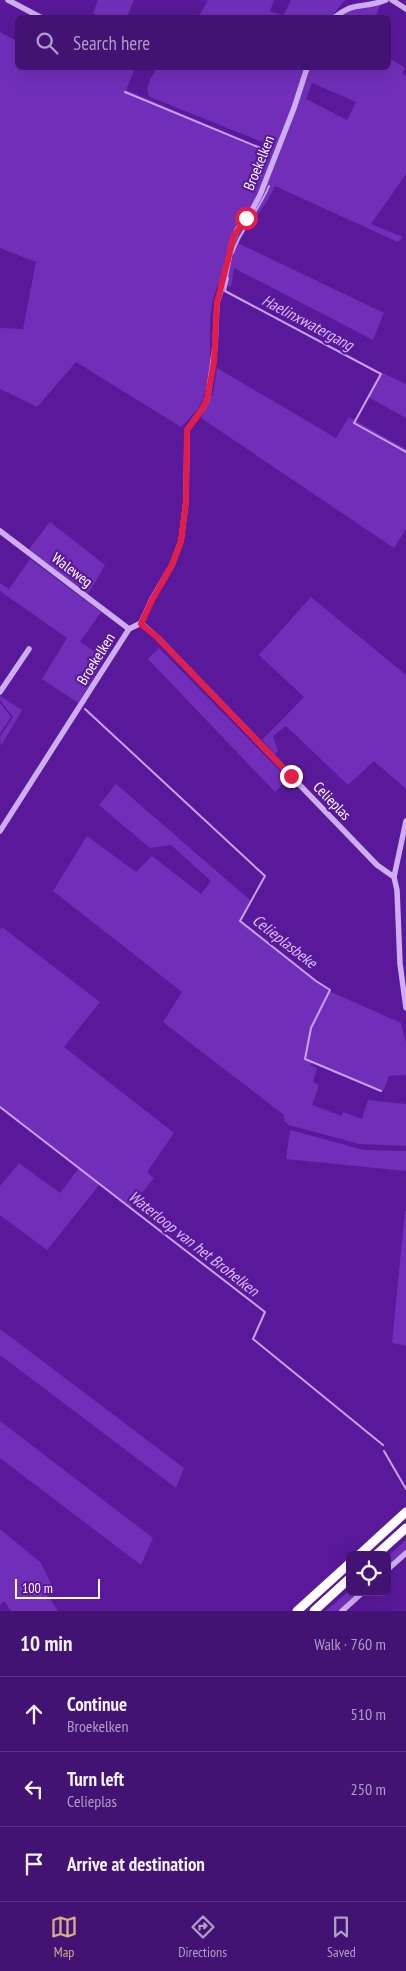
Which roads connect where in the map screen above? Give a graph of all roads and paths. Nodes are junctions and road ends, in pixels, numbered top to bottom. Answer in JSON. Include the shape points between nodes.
{"nodes":[{"id":1,"x":8,"y":0,"type":"edge"},
{"id":2,"x":386,"y":0,"type":"edge"},
{"id":3,"x":392,"y":0,"type":"edge"},
{"id":4,"x":406,"y":9,"type":"edge"},
{"id":5,"x":36,"y":15,"type":"edge"},
{"id":6,"x":336,"y":15,"type":"edge"},
{"id":7,"x":306,"y":70,"type":"edge"},
{"id":8,"x":0,"y":531,"type":"edge"},
{"id":9,"x":141,"y":624,"type":"junction"},
{"id":10,"x":129,"y":629,"type":"junction"},
{"id":11,"x":29,"y":648,"type":"dead end"},
{"id":12,"x":0,"y":692,"type":"edge"},
{"id":13,"x":406,"y":821,"type":"edge"},
{"id":14,"x":0,"y":831,"type":"edge"},
{"id":15,"x":394,"y":877,"type":"junction"},
{"id":16,"x":406,"y":1008,"type":"edge"},
{"id":17,"x":406,"y":1512,"type":"edge"},
{"id":18,"x":406,"y":1528,"type":"edge"},
{"id":19,"x":363,"y":1551,"type":"edge"},
{"id":20,"x":380,"y":1551,"type":"edge"},
{"id":21,"x":406,"y":1553,"type":"edge"},
{"id":22,"x":391,"y":1566,"type":"edge"},
{"id":23,"x":346,"y":1567,"type":"edge"},
{"id":24,"x":346,"y":1582,"type":"edge"},
{"id":25,"x":359,"y":1596,"type":"edge"},
{"id":26,"x":297,"y":1611,"type":"edge"},
{"id":27,"x":314,"y":1611,"type":"edge"},
{"id":28,"x":342,"y":1611,"type":"edge"}],
"edges":[{"from":1,"to":5,"type":"street"},
{"from":2,"to":6,"type":"street","via":[[350,1]]},
{"from":3,"to":4,"type":"street"},
{"from":7,"to":9,"type":"street","name":"Broekelken","via":[[260,195],[232,243],[217,303],[210,390],[186,435],[186,502],[181,541]]},
{"from":8,"to":10,"type":"street","name":"Waleweg"},
{"from":9,"to":10,"type":"street","name":"Broekelken"},
{"from":9,"to":15,"type":"street","name":"Celieplas","via":[[377,865]]},
{"from":10,"to":14,"type":"street","name":"Broekelken"},
{"from":11,"to":12,"type":"street"},
{"from":13,"to":15,"type":"street"},
{"from":15,"to":16,"type":"street"},
{"from":17,"to":19,"type":"highway"},
{"from":18,"to":20,"type":"highway"},
{"from":21,"to":22,"type":"street"},
{"from":23,"to":26,"type":"highway"},
{"from":24,"to":27,"type":"highway"},
{"from":25,"to":28,"type":"street"}]}
